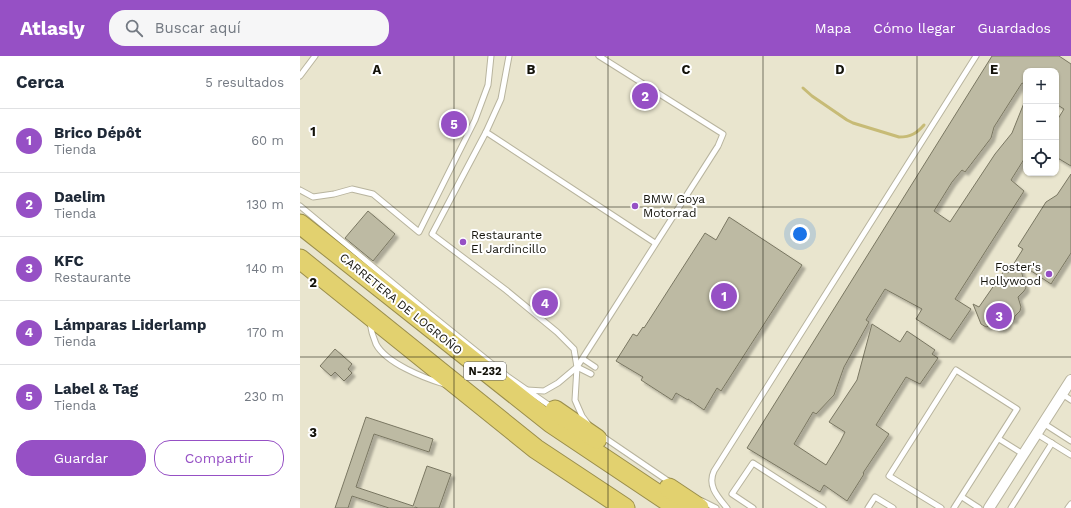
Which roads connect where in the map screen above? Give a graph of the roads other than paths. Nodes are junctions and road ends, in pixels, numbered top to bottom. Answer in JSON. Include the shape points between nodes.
{"nodes":[{"id":1,"x":315,"y":56,"type":"edge"},
{"id":2,"x":491,"y":56,"type":"edge"},
{"id":3,"x":509,"y":56,"type":"edge"},
{"id":4,"x":599,"y":56,"type":"edge"},
{"id":5,"x":976,"y":56,"type":"edge"},
{"id":6,"x":300,"y":76,"type":"edge"},
{"id":7,"x":486,"y":132,"type":"junction"},
{"id":8,"x":300,"y":190,"type":"edge"},
{"id":9,"x":300,"y":206,"type":"edge"},
{"id":10,"x":300,"y":224,"type":"edge"},
{"id":11,"x":655,"y":243,"type":"junction"},
{"id":12,"x":300,"y":259,"type":"edge"},
{"id":13,"x":582,"y":359,"type":"junction"},
{"id":14,"x":577,"y":367,"type":"junction"},
{"id":15,"x":595,"y":367,"type":"dead end"},
{"id":16,"x":591,"y":374,"type":"dead end"},
{"id":17,"x":1070,"y":383,"type":"edge"},
{"id":18,"x":527,"y":390,"type":"junction"},
{"id":19,"x":1062,"y":394,"type":"junction"},
{"id":20,"x":1071,"y":400,"type":"edge"},
{"id":21,"x":555,"y":410,"type":"junction"},
{"id":22,"x":1043,"y":423,"type":"junction"},
{"id":23,"x":592,"y":430,"type":"junction"},
{"id":24,"x":1037,"y":434,"type":"junction"},
{"id":25,"x":999,"y":439,"type":"junction"},
{"id":26,"x":1071,"y":441,"type":"edge"},
{"id":27,"x":1052,"y":443,"type":"junction"},
{"id":28,"x":1023,"y":454,"type":"junction"},
{"id":29,"x":1071,"y":455,"type":"edge"},
{"id":30,"x":676,"y":486,"type":"dead end"},
{"id":31,"x":962,"y":497,"type":"junction"},
{"id":32,"x":699,"y":504,"type":"edge"},
{"id":33,"x":1071,"y":504,"type":"edge"},
{"id":34,"x":625,"y":508,"type":"edge"},
{"id":35,"x":678,"y":508,"type":"edge"},
{"id":36,"x":716,"y":508,"type":"edge"},
{"id":37,"x":727,"y":508,"type":"edge"},
{"id":38,"x":753,"y":508,"type":"edge"},
{"id":39,"x":823,"y":508,"type":"edge"},
{"id":40,"x":868,"y":508,"type":"edge"},
{"id":41,"x":893,"y":508,"type":"edge"},
{"id":42,"x":941,"y":508,"type":"edge"},
{"id":43,"x":954,"y":508,"type":"edge"},
{"id":44,"x":979,"y":508,"type":"edge"},
{"id":45,"x":989,"y":508,"type":"edge"},
{"id":46,"x":1011,"y":508,"type":"edge"},
{"id":47,"x":1068,"y":508,"type":"edge"}],
"edges":[{"from":1,"to":6,"type":"lane"},
{"from":2,"to":8,"type":"lane","via":[[488,85],[475,120],[419,232],[373,194],[352,189],[313,197]]},
{"from":3,"to":7,"type":"lane","via":[[501,99]]},
{"from":4,"to":11,"type":"lane","via":[[723,134],[718,146]]},
{"from":5,"to":37,"type":"lane","via":[[714,471],[714,492]]},
{"from":7,"to":11,"type":"lane"},
{"from":7,"to":14,"type":"lane","via":[[432,234],[557,332],[574,349]]},
{"from":9,"to":18,"type":"lane","via":[[436,319]]},
{"from":10,"to":35,"type":"highway","name":"CARRETERA DE LOGROÑO","number":"N-232","via":[[551,424]]},
{"from":11,"to":13,"type":"lane"},
{"from":12,"to":34,"type":"highway","number":"N-232","via":[[536,449]]},
{"from":13,"to":14,"type":"lane"},
{"from":13,"to":15,"type":"lane"},
{"from":14,"to":16,"type":"lane"},
{"from":14,"to":18,"type":"lane","via":[[544,391]]},
{"from":14,"to":23,"type":"lane","via":[[575,400]]},
{"from":17,"to":19,"type":"street"},
{"from":18,"to":21,"type":"lane"},
{"from":19,"to":20,"type":"lane"},
{"from":19,"to":22,"type":"street"},
{"from":21,"to":23,"type":"lane"},
{"from":21,"to":32,"type":"highway"},
{"from":22,"to":24,"type":"street"},
{"from":22,"to":26,"type":"lane"},
{"from":23,"to":30,"type":"lane"},
{"from":24,"to":27,"type":"lane"},
{"from":24,"to":28,"type":"street"},
{"from":25,"to":28,"type":"lane"},
{"from":25,"to":31,"type":"lane"},
{"from":25,"to":42,"type":"lane","via":[[1018,409],[956,370],[889,476]]},
{"from":27,"to":29,"type":"lane"},
{"from":27,"to":46,"type":"lane"},
{"from":28,"to":45,"type":"street"},
{"from":31,"to":43,"type":"lane"},
{"from":31,"to":44,"type":"lane"},
{"from":32,"to":36,"type":"lane"},
{"from":33,"to":47,"type":"lane"},
{"from":38,"to":39,"type":"lane","via":[[732,494],[753,463]]},
{"from":40,"to":41,"type":"lane","via":[[875,497]]}]}
